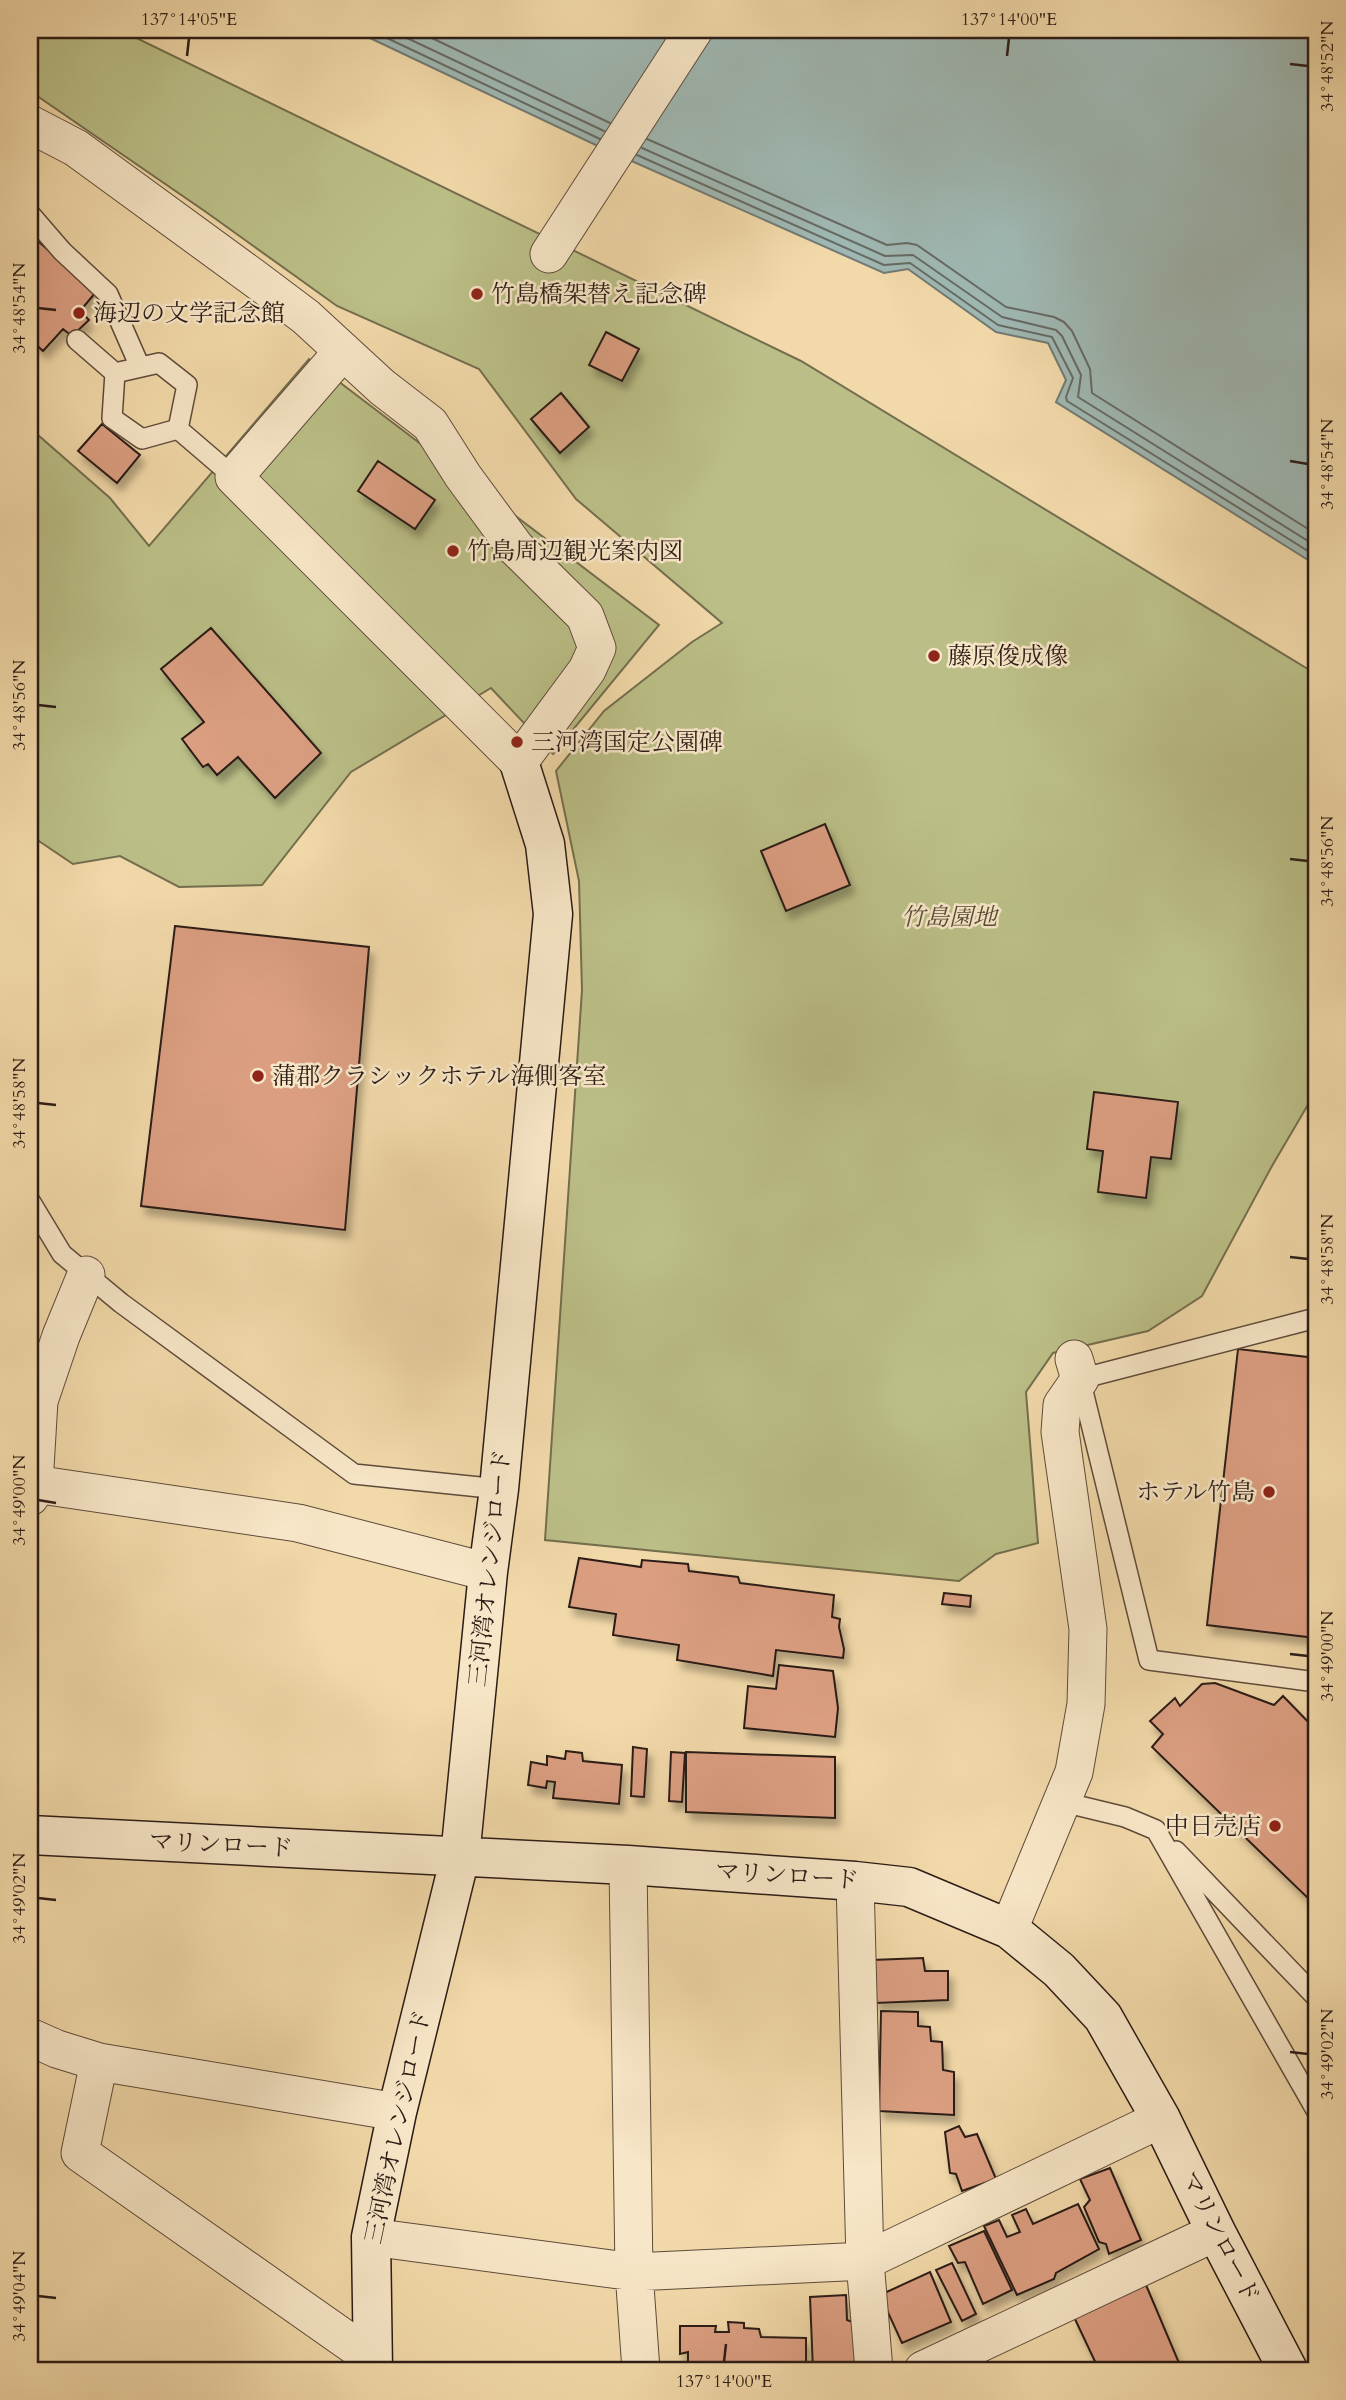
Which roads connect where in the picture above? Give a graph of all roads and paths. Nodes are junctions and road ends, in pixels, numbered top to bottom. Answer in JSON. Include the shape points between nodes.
{"nodes":[{"id":1,"x":694,"y":30,"type":"edge"},
{"id":2,"x":30,"y":124,"type":"edge"},
{"id":3,"x":30,"y":214,"type":"edge"},
{"id":4,"x":549,"y":254,"type":"dead end"},
{"id":5,"x":77,"y":340,"type":"dead end"},
{"id":6,"x":343,"y":351,"type":"junction"},
{"id":7,"x":140,"y":367,"type":"junction"},
{"id":8,"x":115,"y":373,"type":"junction"},
{"id":9,"x":178,"y":429,"type":"junction"},
{"id":10,"x":234,"y":477,"type":"junction"},
{"id":11,"x":519,"y":762,"type":"junction"},
{"id":12,"x":30,"y":1201,"type":"edge"},
{"id":13,"x":86,"y":1275,"type":"junction"},
{"id":14,"x":1316,"y":1318,"type":"edge"},
{"id":15,"x":1077,"y":1369,"type":"junction"},
{"id":16,"x":499,"y":1489,"type":"junction"},
{"id":17,"x":32,"y":1491,"type":"edge"},
{"id":18,"x":488,"y":1572,"type":"junction"},
{"id":19,"x":1316,"y":1682,"type":"edge"},
{"id":20,"x":1063,"y":1802,"type":"junction"},
{"id":21,"x":1156,"y":1830,"type":"junction"},
{"id":22,"x":30,"y":1835,"type":"edge"},
{"id":23,"x":460,"y":1857,"type":"junction"},
{"id":24,"x":628,"y":1865,"type":"junction"},
{"id":25,"x":855,"y":1881,"type":"junction"},
{"id":26,"x":1009,"y":1929,"type":"junction"},
{"id":27,"x":1316,"y":1997,"type":"edge"},
{"id":28,"x":30,"y":2037,"type":"edge"},
{"id":29,"x":99,"y":2062,"type":"junction"},
{"id":30,"x":1316,"y":2110,"type":"edge"},
{"id":31,"x":397,"y":2112,"type":"junction"},
{"id":32,"x":1161,"y":2119,"type":"junction"},
{"id":33,"x":1216,"y":2232,"type":"junction"},
{"id":34,"x":371,"y":2237,"type":"junction"},
{"id":35,"x":865,"y":2260,"type":"junction"},
{"id":36,"x":634,"y":2272,"type":"junction"},
{"id":37,"x":373,"y":2364,"type":"edge"},
{"id":38,"x":641,"y":2370,"type":"edge"},
{"id":39,"x":874,"y":2370,"type":"edge"},
{"id":40,"x":923,"y":2370,"type":"edge"},
{"id":41,"x":1288,"y":2370,"type":"edge"}],
"edges":[{"from":1,"to":4,"type":"street"},
{"from":2,"to":6,"type":"street","via":[[87,156],[306,317]]},
{"from":3,"to":7,"type":"lane","via":[[108,294]]},
{"from":5,"to":8,"type":"lane"},
{"from":6,"to":10,"type":"street"},
{"from":6,"to":11,"type":"street","via":[[430,424],[516,548],[585,616],[597,648],[587,670]]},
{"from":7,"to":8,"type":"lane"},
{"from":7,"to":9,"type":"lane","via":[[159,363],[187,385]]},
{"from":8,"to":9,"type":"lane","via":[[112,418],[142,439]]},
{"from":9,"to":10,"type":"lane"},
{"from":10,"to":11,"type":"street"},
{"from":11,"to":16,"type":"street","name":"三河湾オレンジロード","via":[[545,844],[553,914]]},
{"from":12,"to":13,"type":"lane","via":[[62,1254]]},
{"from":13,"to":16,"type":"lane","via":[[354,1474]]},
{"from":13,"to":17,"type":"street","via":[[39,1401]]},
{"from":14,"to":15,"type":"lane"},
{"from":15,"to":19,"type":"lane","via":[[1149,1660]]},
{"from":15,"to":20,"type":"street","via":[[1062,1405],[1060,1432],[1088,1629],[1086,1704],[1074,1772]]},
{"from":16,"to":18,"type":"street","name":"三河湾オレンジロード"},
{"from":17,"to":18,"type":"street","via":[[298,1523]]},
{"from":18,"to":23,"type":"street","name":"三河湾オレンジロード"},
{"from":20,"to":21,"type":"lane","via":[[1125,1817]]},
{"from":20,"to":26,"type":"street"},
{"from":21,"to":27,"type":"lane"},
{"from":21,"to":30,"type":"lane"},
{"from":22,"to":23,"type":"street","name":"マリンロード"},
{"from":23,"to":24,"type":"street","name":"マリンロード"},
{"from":23,"to":31,"type":"street","name":"三河湾オレンジロード"},
{"from":24,"to":25,"type":"street","name":"マリンロード"},
{"from":24,"to":36,"type":"street"},
{"from":25,"to":26,"type":"street","name":"マリンロード","via":[[909,1887]]},
{"from":25,"to":35,"type":"street"},
{"from":26,"to":32,"type":"street","name":"マリンロード","via":[[1059,1970],[1103,2017]]},
{"from":28,"to":29,"type":"street"},
{"from":29,"to":31,"type":"street"},
{"from":29,"to":37,"type":"street","via":[[79,2152]]},
{"from":31,"to":34,"type":"street","name":"三河湾オレンジロード"},
{"from":32,"to":33,"type":"street","name":"マリンロード"},
{"from":32,"to":35,"type":"street"},
{"from":33,"to":40,"type":"street"},
{"from":33,"to":41,"type":"street","name":"マリンロード"},
{"from":34,"to":36,"type":"street"},
{"from":34,"to":37,"type":"street","name":"三河湾オレンジロード"},
{"from":35,"to":36,"type":"street"},
{"from":35,"to":39,"type":"street"},
{"from":36,"to":38,"type":"street"}]}
